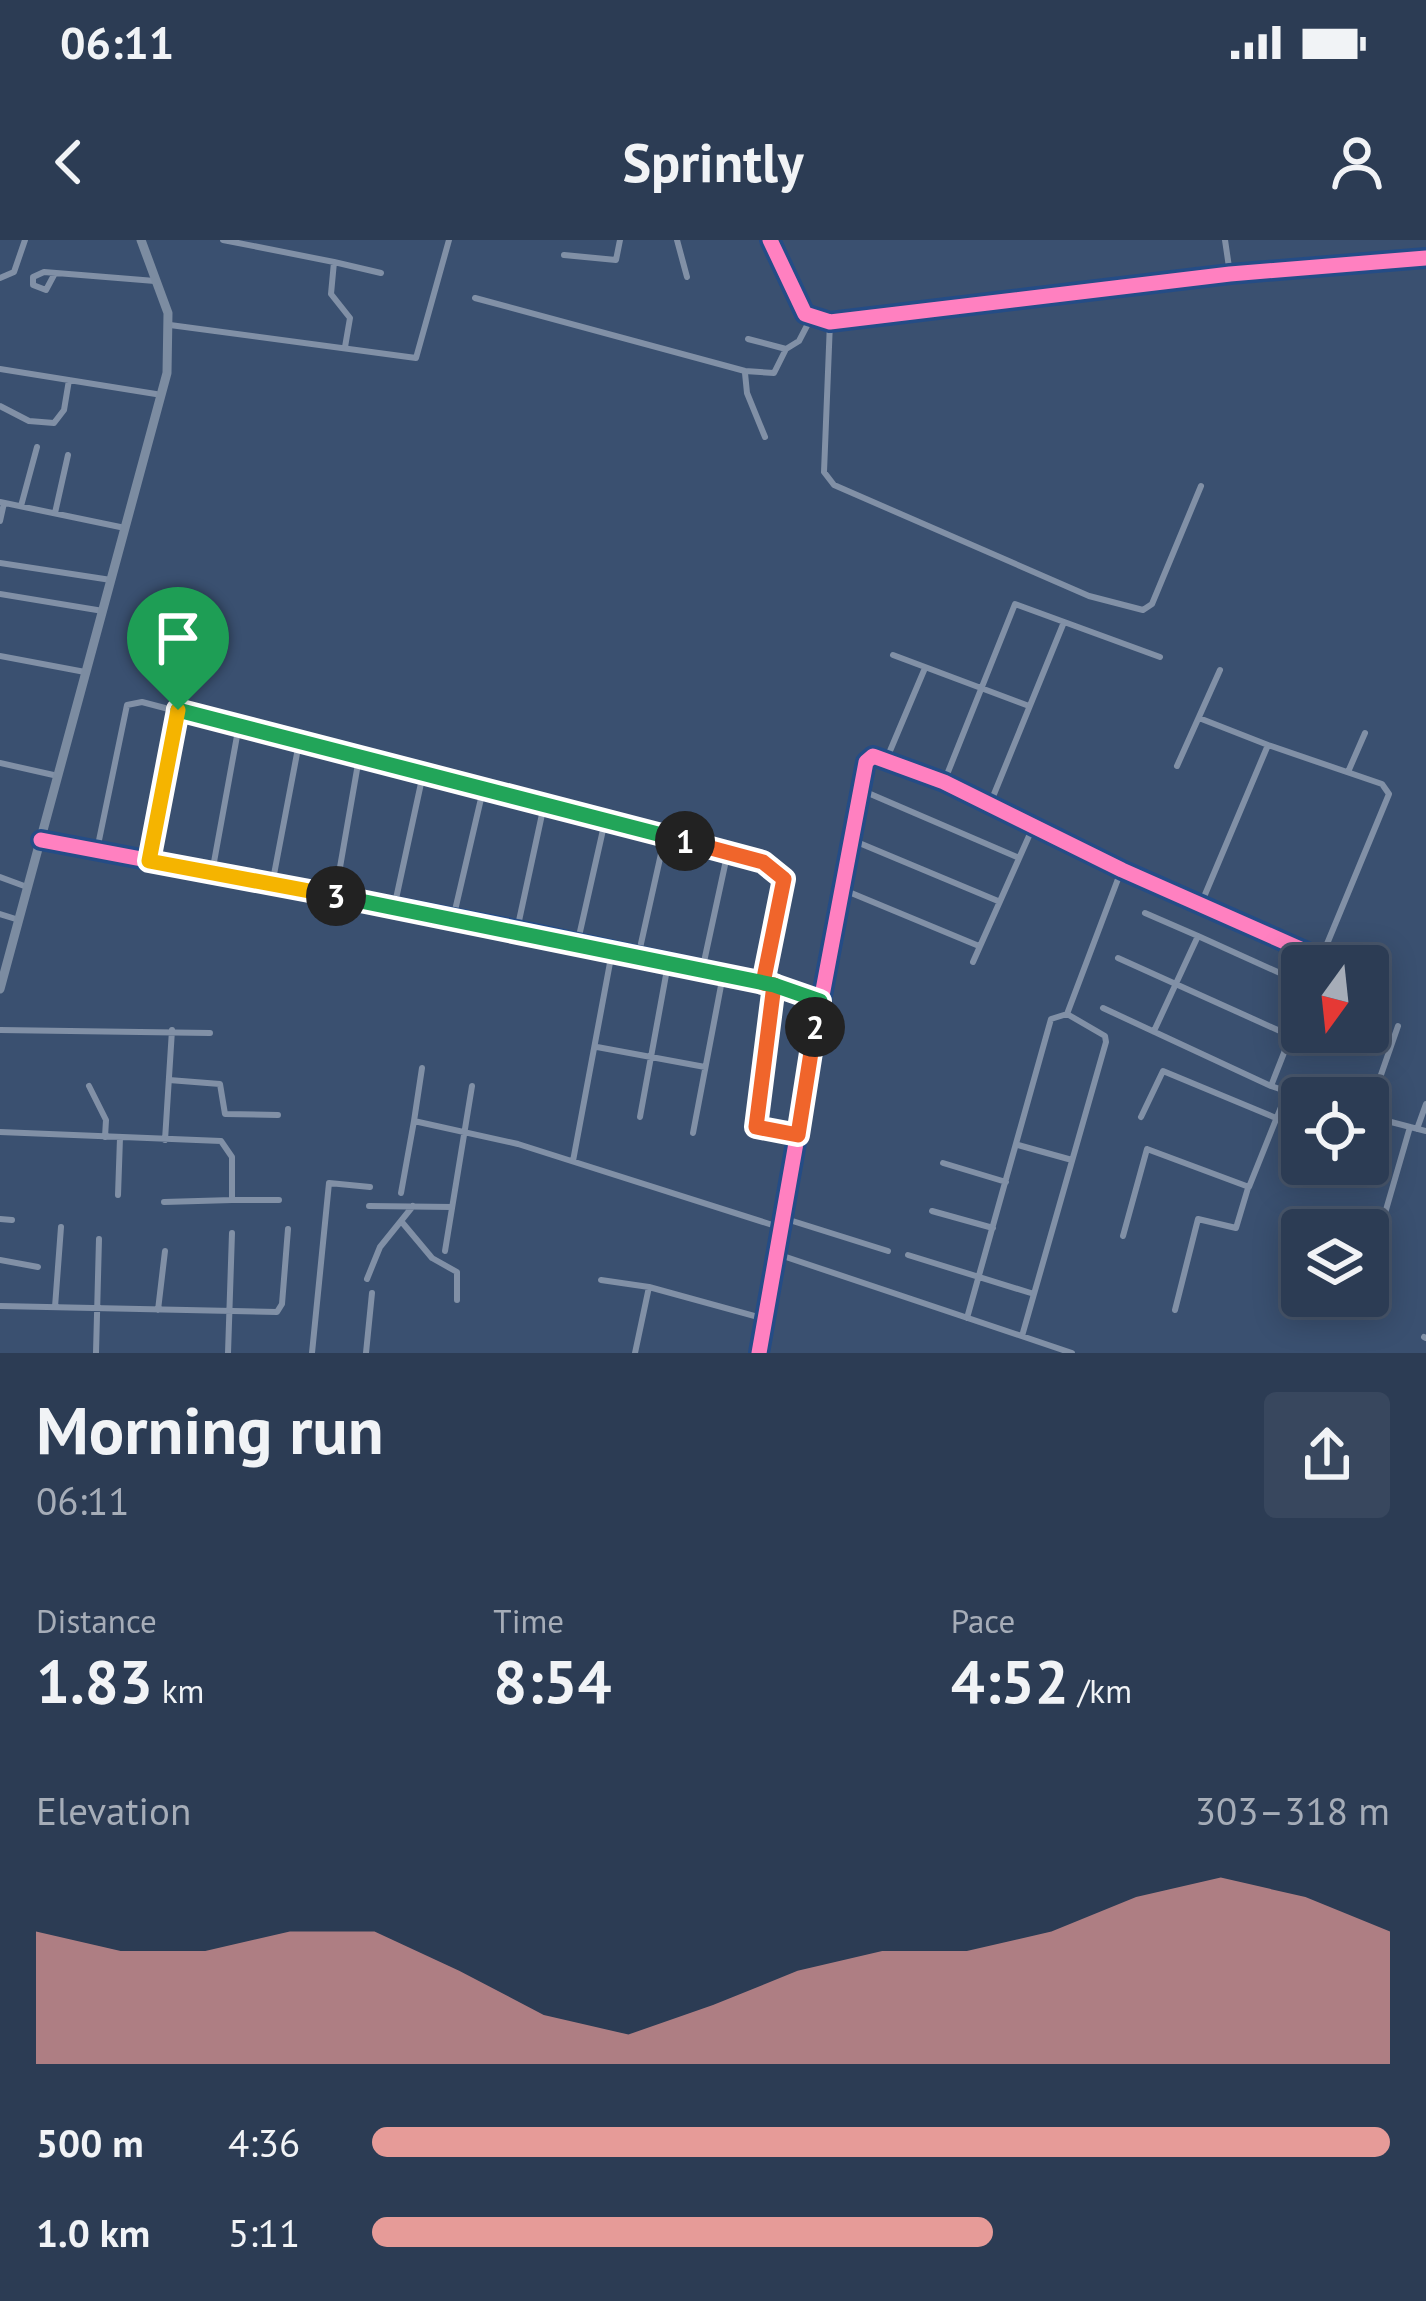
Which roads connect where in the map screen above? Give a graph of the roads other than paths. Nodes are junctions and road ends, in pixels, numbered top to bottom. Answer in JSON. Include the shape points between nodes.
{"nodes":[{"id":1,"x":25,"y":240,"type":"edge"},
{"id":2,"x":141,"y":240,"type":"edge"},
{"id":3,"x":224,"y":240,"type":"edge"},
{"id":4,"x":449,"y":240,"type":"edge"},
{"id":5,"x":620,"y":240,"type":"edge"},
{"id":6,"x":677,"y":240,"type":"edge"},
{"id":7,"x":770,"y":240,"type":"edge"},
{"id":8,"x":1225,"y":240,"type":"edge"},
{"id":9,"x":564,"y":255,"type":"dead end"},
{"id":10,"x":1426,"y":257,"type":"edge"},
{"id":11,"x":334,"y":262,"type":"junction"},
{"id":12,"x":381,"y":273,"type":"dead end"},
{"id":13,"x":55,"y":274,"type":"dead end"},
{"id":14,"x":1230,"y":274,"type":"junction"},
{"id":15,"x":687,"y":277,"type":"dead end"},
{"id":16,"x":0,"y":278,"type":"edge"},
{"id":17,"x":158,"y":281,"type":"junction"},
{"id":18,"x":475,"y":298,"type":"dead end"},
{"id":19,"x":811,"y":319,"type":"junction"},
{"id":20,"x":830,"y":322,"type":"junction"},
{"id":21,"x":170,"y":325,"type":"junction"},
{"id":22,"x":748,"y":339,"type":"dead end"},
{"id":23,"x":345,"y":348,"type":"junction"},
{"id":24,"x":786,"y":350,"type":"junction"},
{"id":25,"x":0,"y":370,"type":"edge"},
{"id":26,"x":746,"y":371,"type":"junction"},
{"id":27,"x":69,"y":380,"type":"junction"},
{"id":28,"x":162,"y":395,"type":"junction"},
{"id":29,"x":0,"y":406,"type":"edge"},
{"id":30,"x":765,"y":437,"type":"dead end"},
{"id":31,"x":38,"y":447,"type":"dead end"},
{"id":32,"x":68,"y":455,"type":"dead end"},
{"id":33,"x":1201,"y":486,"type":"dead end"},
{"id":34,"x":2,"y":503,"type":"edge"},
{"id":35,"x":21,"y":506,"type":"junction"},
{"id":36,"x":55,"y":513,"type":"junction"},
{"id":37,"x":0,"y":521,"type":"edge"},
{"id":38,"x":125,"y":528,"type":"junction"},
{"id":39,"x":0,"y":563,"type":"edge"},
{"id":40,"x":111,"y":580,"type":"junction"},
{"id":41,"x":0,"y":594,"type":"edge"},
{"id":42,"x":103,"y":611,"type":"junction"},
{"id":43,"x":1064,"y":622,"type":"junction"},
{"id":44,"x":893,"y":655,"type":"dead end"},
{"id":45,"x":0,"y":656,"type":"edge"},
{"id":46,"x":1160,"y":657,"type":"dead end"},
{"id":47,"x":925,"y":668,"type":"junction"},
{"id":48,"x":1220,"y":670,"type":"dead end"},
{"id":49,"x":85,"y":672,"type":"junction"},
{"id":50,"x":979,"y":689,"type":"junction"},
{"id":51,"x":1029,"y":706,"type":"junction"},
{"id":52,"x":178,"y":710,"type":"junction"},
{"id":53,"x":1199,"y":718,"type":"junction"},
{"id":54,"x":239,"y":725,"type":"junction"},
{"id":55,"x":1365,"y":734,"type":"dead end"},
{"id":56,"x":298,"y":743,"type":"junction"},
{"id":57,"x":1268,"y":745,"type":"junction"},
{"id":58,"x":359,"y":758,"type":"junction"},
{"id":59,"x":887,"y":758,"type":"junction"},
{"id":60,"x":0,"y":764,"type":"edge"},
{"id":61,"x":1177,"y":766,"type":"dead end"},
{"id":62,"x":1348,"y":772,"type":"junction"},
{"id":63,"x":423,"y":773,"type":"junction"},
{"id":64,"x":58,"y":776,"type":"junction"},
{"id":65,"x":944,"y":782,"type":"junction"},
{"id":66,"x":483,"y":790,"type":"junction"},
{"id":67,"x":860,"y":790,"type":"junction"},
{"id":68,"x":990,"y":804,"type":"junction"},
{"id":69,"x":544,"y":805,"type":"junction"},
{"id":70,"x":605,"y":821,"type":"junction"},
{"id":71,"x":664,"y":836,"type":"junction"},
{"id":72,"x":1029,"y":836,"type":"dead end"},
{"id":73,"x":851,"y":839,"type":"junction"},
{"id":74,"x":41,"y":840,"type":"junction"},
{"id":75,"x":98,"y":850,"type":"junction"},
{"id":76,"x":728,"y":851,"type":"junction"},
{"id":77,"x":1017,"y":857,"type":"junction"},
{"id":78,"x":149,"y":861,"type":"junction"},
{"id":79,"x":1122,"y":870,"type":"junction"},
{"id":80,"x":212,"y":873,"type":"junction"},
{"id":81,"x":0,"y":877,"type":"edge"},
{"id":82,"x":272,"y":885,"type":"junction"},
{"id":83,"x":28,"y":887,"type":"junction"},
{"id":84,"x":843,"y":890,"type":"junction"},
{"id":85,"x":335,"y":896,"type":"junction"},
{"id":86,"x":998,"y":901,"type":"junction"},
{"id":87,"x":1201,"y":904,"type":"junction"},
{"id":88,"x":394,"y":908,"type":"junction"},
{"id":89,"x":1144,"y":913,"type":"dead end"},
{"id":90,"x":0,"y":914,"type":"edge"},
{"id":91,"x":453,"y":919,"type":"junction"},
{"id":92,"x":19,"y":920,"type":"junction"},
{"id":93,"x":517,"y":930,"type":"junction"},
{"id":94,"x":1198,"y":936,"type":"junction"},
{"id":95,"x":577,"y":944,"type":"junction"},
{"id":96,"x":1285,"y":945,"type":"edge"},
{"id":97,"x":1327,"y":945,"type":"edge"},
{"id":98,"x":980,"y":946,"type":"junction"},
{"id":99,"x":612,"y":952,"type":"junction"},
{"id":100,"x":638,"y":958,"type":"junction"},
{"id":101,"x":1118,"y":958,"type":"dead end"},
{"id":102,"x":973,"y":962,"type":"dead end"},
{"id":103,"x":668,"y":964,"type":"junction"},
{"id":104,"x":702,"y":971,"type":"junction"},
{"id":105,"x":1281,"y":974,"type":"edge"},
{"id":106,"x":723,"y":975,"type":"junction"},
{"id":107,"x":763,"y":983,"type":"junction"},
{"id":108,"x":1176,"y":983,"type":"junction"},
{"id":109,"x":774,"y":985,"type":"junction"},
{"id":110,"x":0,"y":989,"type":"edge"},
{"id":111,"x":820,"y":1001,"type":"junction"},
{"id":112,"x":1103,"y":1008,"type":"dead end"},
{"id":113,"x":1067,"y":1014,"type":"junction"},
{"id":114,"x":1398,"y":1026,"type":"dead end"},
{"id":115,"x":0,"y":1030,"type":"edge"},
{"id":116,"x":172,"y":1030,"type":"junction"},
{"id":117,"x":1154,"y":1031,"type":"junction"},
{"id":118,"x":1281,"y":1031,"type":"edge"},
{"id":119,"x":210,"y":1033,"type":"dead end"},
{"id":120,"x":596,"y":1047,"type":"junction"},
{"id":121,"x":1284,"y":1053,"type":"edge"},
{"id":122,"x":651,"y":1057,"type":"junction"},
{"id":123,"x":705,"y":1067,"type":"junction"},
{"id":124,"x":422,"y":1068,"type":"dead end"},
{"id":125,"x":1381,"y":1077,"type":"edge"},
{"id":126,"x":169,"y":1080,"type":"junction"},
{"id":127,"x":89,"y":1086,"type":"dead end"},
{"id":128,"x":472,"y":1086,"type":"dead end"},
{"id":129,"x":1271,"y":1086,"type":"junction"},
{"id":130,"x":1281,"y":1090,"type":"edge"},
{"id":131,"x":1426,"y":1104,"type":"edge"},
{"id":132,"x":1281,"y":1106,"type":"edge"},
{"id":133,"x":278,"y":1115,"type":"dead end"},
{"id":134,"x":640,"y":1117,"type":"dead end"},
{"id":135,"x":1141,"y":1117,"type":"dead end"},
{"id":136,"x":1276,"y":1118,"type":"junction"},
{"id":137,"x":1389,"y":1120,"type":"edge"},
{"id":138,"x":414,"y":1121,"type":"junction"},
{"id":139,"x":1418,"y":1129,"type":"edge"},
{"id":140,"x":0,"y":1132,"type":"edge"},
{"id":141,"x":465,"y":1133,"type":"junction"},
{"id":142,"x":693,"y":1133,"type":"dead end"},
{"id":143,"x":798,"y":1135,"type":"junction"},
{"id":144,"x":105,"y":1137,"type":"junction"},
{"id":145,"x":120,"y":1138,"type":"junction"},
{"id":146,"x":165,"y":1140,"type":"junction"},
{"id":147,"x":1017,"y":1145,"type":"junction"},
{"id":148,"x":1072,"y":1160,"type":"junction"},
{"id":149,"x":573,"y":1161,"type":"junction"},
{"id":150,"x":943,"y":1163,"type":"dead end"},
{"id":151,"x":1006,"y":1182,"type":"junction"},
{"id":152,"x":370,"y":1187,"type":"dead end"},
{"id":153,"x":1249,"y":1187,"type":"junction"},
{"id":154,"x":401,"y":1193,"type":"dead end"},
{"id":155,"x":118,"y":1195,"type":"dead end"},
{"id":156,"x":232,"y":1200,"type":"junction"},
{"id":157,"x":279,"y":1200,"type":"dead end"},
{"id":158,"x":164,"y":1202,"type":"dead end"},
{"id":159,"x":369,"y":1206,"type":"dead end"},
{"id":160,"x":413,"y":1206,"type":"junction"},
{"id":161,"x":452,"y":1207,"type":"junction"},
{"id":162,"x":932,"y":1211,"type":"dead end"},
{"id":163,"x":1389,"y":1211,"type":"edge"},
{"id":164,"x":783,"y":1218,"type":"junction"},
{"id":165,"x":0,"y":1219,"type":"edge"},
{"id":166,"x":12,"y":1220,"type":"dead end"},
{"id":167,"x":401,"y":1221,"type":"junction"},
{"id":168,"x":61,"y":1227,"type":"dead end"},
{"id":169,"x":782,"y":1228,"type":"junction"},
{"id":170,"x":993,"y":1228,"type":"junction"},
{"id":171,"x":288,"y":1229,"type":"dead end"},
{"id":172,"x":232,"y":1233,"type":"dead end"},
{"id":173,"x":1124,"y":1236,"type":"dead end"},
{"id":174,"x":99,"y":1239,"type":"dead end"},
{"id":175,"x":165,"y":1251,"type":"dead end"},
{"id":176,"x":446,"y":1251,"type":"dead end"},
{"id":177,"x":888,"y":1251,"type":"dead end"},
{"id":178,"x":777,"y":1254,"type":"junction"},
{"id":179,"x":908,"y":1255,"type":"dead end"},
{"id":180,"x":0,"y":1260,"type":"edge"},
{"id":181,"x":38,"y":1268,"type":"dead end"},
{"id":182,"x":979,"y":1276,"type":"junction"},
{"id":183,"x":367,"y":1279,"type":"dead end"},
{"id":184,"x":601,"y":1280,"type":"dead end"},
{"id":185,"x":649,"y":1287,"type":"junction"},
{"id":186,"x":372,"y":1293,"type":"dead end"},
{"id":187,"x":1034,"y":1294,"type":"junction"},
{"id":188,"x":457,"y":1300,"type":"dead end"},
{"id":189,"x":0,"y":1306,"type":"edge"},
{"id":190,"x":55,"y":1307,"type":"junction"},
{"id":191,"x":98,"y":1309,"type":"junction"},
{"id":192,"x":158,"y":1310,"type":"junction"},
{"id":193,"x":229,"y":1310,"type":"junction"},
{"id":194,"x":1174,"y":1310,"type":"dead end"},
{"id":195,"x":967,"y":1318,"type":"junction"},
{"id":196,"x":765,"y":1319,"type":"junction"},
{"id":197,"x":1022,"y":1336,"type":"junction"},
{"id":198,"x":96,"y":1353,"type":"edge"},
{"id":199,"x":228,"y":1353,"type":"edge"},
{"id":200,"x":312,"y":1353,"type":"edge"},
{"id":201,"x":366,"y":1353,"type":"edge"},
{"id":202,"x":635,"y":1353,"type":"edge"},
{"id":203,"x":759,"y":1353,"type":"edge"},
{"id":204,"x":1072,"y":1353,"type":"edge"}],
"edges":[{"from":1,"to":16,"type":"street","via":[[14,272]]},
{"from":2,"to":17,"type":"main road"},
{"from":3,"to":11,"type":"street"},
{"from":4,"to":23,"type":"street","via":[[419,356]]},
{"from":5,"to":9,"type":"street","via":[[616,260]]},
{"from":6,"to":15,"type":"street"},
{"from":7,"to":19,"type":"street"},
{"from":8,"to":14,"type":"street"},
{"from":10,"to":14,"type":"street"},
{"from":11,"to":12,"type":"street"},
{"from":11,"to":23,"type":"street","via":[[331,294],[350,318]]},
{"from":13,"to":17,"type":"street"},
{"from":14,"to":20,"type":"street"},
{"from":17,"to":21,"type":"main road"},
{"from":18,"to":26,"type":"street"},
{"from":19,"to":20,"type":"street"},
{"from":19,"to":24,"type":"street"},
{"from":20,"to":33,"type":"street","via":[[824,472],[835,485],[1089,596],[1143,610]]},
{"from":21,"to":23,"type":"street"},
{"from":21,"to":28,"type":"main road"},
{"from":22,"to":24,"type":"street"},
{"from":24,"to":26,"type":"street","via":[[774,373]]},
{"from":25,"to":27,"type":"street"},
{"from":26,"to":30,"type":"street"},
{"from":27,"to":28,"type":"street"},
{"from":27,"to":29,"type":"street","via":[[54,423]]},
{"from":28,"to":38,"type":"main road"},
{"from":31,"to":35,"type":"street"},
{"from":32,"to":36,"type":"street"},
{"from":34,"to":35,"type":"street"},
{"from":34,"to":37,"type":"street"},
{"from":35,"to":36,"type":"street"},
{"from":36,"to":38,"type":"street"},
{"from":38,"to":40,"type":"main road"},
{"from":39,"to":40,"type":"street"},
{"from":40,"to":42,"type":"main road"},
{"from":41,"to":42,"type":"street"},
{"from":42,"to":49,"type":"main road"},
{"from":43,"to":46,"type":"street"},
{"from":43,"to":50,"type":"street","via":[[1012,606]]},
{"from":43,"to":51,"type":"street"},
{"from":44,"to":47,"type":"street"},
{"from":45,"to":49,"type":"street"},
{"from":47,"to":50,"type":"street"},
{"from":47,"to":59,"type":"street"},
{"from":48,"to":53,"type":"street"},
{"from":49,"to":64,"type":"main road"},
{"from":50,"to":51,"type":"street"},
{"from":50,"to":65,"type":"street"},
{"from":51,"to":68,"type":"street"},
{"from":52,"to":54,"type":"street"},
{"from":52,"to":75,"type":"street","via":[[127,705]]},
{"from":52,"to":78,"type":"street"},
{"from":53,"to":57,"type":"street"},
{"from":53,"to":61,"type":"street"},
{"from":54,"to":56,"type":"street"},
{"from":54,"to":80,"type":"street"},
{"from":55,"to":62,"type":"street"},
{"from":56,"to":58,"type":"street"},
{"from":56,"to":82,"type":"street"},
{"from":57,"to":62,"type":"street"},
{"from":57,"to":87,"type":"street"},
{"from":58,"to":63,"type":"street"},
{"from":58,"to":85,"type":"street"},
{"from":59,"to":65,"type":"street"},
{"from":59,"to":67,"type":"street","via":[[867,759]]},
{"from":60,"to":64,"type":"street"},
{"from":62,"to":97,"type":"street","via":[[1389,794]]},
{"from":63,"to":66,"type":"street"},
{"from":63,"to":88,"type":"street"},
{"from":64,"to":74,"type":"main road"},
{"from":65,"to":68,"type":"street"},
{"from":66,"to":69,"type":"street"},
{"from":66,"to":91,"type":"street"},
{"from":67,"to":73,"type":"street"},
{"from":67,"to":77,"type":"street"},
{"from":68,"to":79,"type":"street"},
{"from":69,"to":70,"type":"street"},
{"from":69,"to":93,"type":"street"},
{"from":70,"to":71,"type":"street"},
{"from":70,"to":95,"type":"street"},
{"from":71,"to":76,"type":"street"},
{"from":71,"to":100,"type":"street"},
{"from":72,"to":77,"type":"street"},
{"from":73,"to":84,"type":"street"},
{"from":73,"to":86,"type":"street"},
{"from":74,"to":75,"type":"street"},
{"from":74,"to":83,"type":"main road"},
{"from":75,"to":78,"type":"street"},
{"from":76,"to":104,"type":"street"},
{"from":76,"to":107,"type":"street","via":[[776,868],[784,879]]},
{"from":77,"to":86,"type":"street"},
{"from":78,"to":80,"type":"street"},
{"from":79,"to":87,"type":"street"},
{"from":79,"to":113,"type":"street"},
{"from":80,"to":82,"type":"street"},
{"from":81,"to":83,"type":"street"},
{"from":82,"to":85,"type":"street"},
{"from":83,"to":92,"type":"main road"},
{"from":84,"to":98,"type":"street"},
{"from":84,"to":111,"type":"street"},
{"from":85,"to":88,"type":"street"},
{"from":86,"to":98,"type":"street"},
{"from":87,"to":96,"type":"street"},
{"from":88,"to":91,"type":"street"},
{"from":89,"to":94,"type":"street"},
{"from":90,"to":92,"type":"street"},
{"from":91,"to":93,"type":"street"},
{"from":92,"to":110,"type":"main road"},
{"from":93,"to":95,"type":"street"},
{"from":94,"to":105,"type":"street"},
{"from":94,"to":108,"type":"street"},
{"from":95,"to":99,"type":"street"},
{"from":98,"to":102,"type":"street"},
{"from":99,"to":100,"type":"street"},
{"from":99,"to":120,"type":"street"},
{"from":100,"to":103,"type":"street"},
{"from":101,"to":108,"type":"street"},
{"from":103,"to":104,"type":"street"},
{"from":103,"to":122,"type":"street"},
{"from":104,"to":106,"type":"street"},
{"from":106,"to":107,"type":"street"},
{"from":106,"to":123,"type":"street"},
{"from":107,"to":109,"type":"street"},
{"from":108,"to":117,"type":"street"},
{"from":108,"to":118,"type":"street"},
{"from":109,"to":111,"type":"street"},
{"from":109,"to":143,"type":"street","via":[[753,1119],[756,1127]]},
{"from":111,"to":143,"type":"street"},
{"from":112,"to":117,"type":"street"},
{"from":113,"to":147,"type":"street","via":[[1051,1019]]},
{"from":113,"to":148,"type":"street","via":[[1106,1042]]},
{"from":114,"to":125,"type":"street"},
{"from":115,"to":116,"type":"street"},
{"from":116,"to":119,"type":"street"},
{"from":116,"to":126,"type":"street"},
{"from":117,"to":129,"type":"street"},
{"from":120,"to":122,"type":"street"},
{"from":120,"to":149,"type":"street"},
{"from":121,"to":129,"type":"street"},
{"from":122,"to":123,"type":"street"},
{"from":122,"to":134,"type":"street"},
{"from":123,"to":142,"type":"street"},
{"from":124,"to":138,"type":"street"},
{"from":126,"to":133,"type":"street","via":[[220,1084],[225,1114]]},
{"from":126,"to":146,"type":"street"},
{"from":127,"to":144,"type":"street","via":[[106,1120]]},
{"from":128,"to":141,"type":"street"},
{"from":129,"to":130,"type":"street"},
{"from":131,"to":139,"type":"street"},
{"from":132,"to":136,"type":"street"},
{"from":135,"to":136,"type":"street","via":[[1164,1072]]},
{"from":136,"to":153,"type":"street"},
{"from":137,"to":139,"type":"street"},
{"from":138,"to":141,"type":"street"},
{"from":138,"to":154,"type":"street"},
{"from":139,"to":163,"type":"street"},
{"from":140,"to":144,"type":"street"},
{"from":141,"to":149,"type":"street"},
{"from":141,"to":161,"type":"street"},
{"from":143,"to":164,"type":"street"},
{"from":144,"to":145,"type":"street"},
{"from":145,"to":146,"type":"street"},
{"from":145,"to":155,"type":"street"},
{"from":146,"to":156,"type":"street","via":[[227,1144]]},
{"from":147,"to":148,"type":"street"},
{"from":147,"to":151,"type":"street"},
{"from":148,"to":187,"type":"street"},
{"from":149,"to":169,"type":"street"},
{"from":150,"to":151,"type":"street"},
{"from":151,"to":170,"type":"street"},
{"from":152,"to":200,"type":"street","via":[[328,1183]]},
{"from":153,"to":173,"type":"street","via":[[1151,1147]]},
{"from":153,"to":194,"type":"street","via":[[1236,1228],[1198,1219]]},
{"from":156,"to":157,"type":"street"},
{"from":156,"to":158,"type":"street"},
{"from":159,"to":160,"type":"street"},
{"from":160,"to":161,"type":"street"},
{"from":160,"to":167,"type":"street"},
{"from":161,"to":176,"type":"street"},
{"from":162,"to":170,"type":"street"},
{"from":164,"to":169,"type":"street"},
{"from":164,"to":177,"type":"street"},
{"from":165,"to":166,"type":"street"},
{"from":167,"to":183,"type":"street"},
{"from":167,"to":188,"type":"street","via":[[432,1258],[457,1272]]},
{"from":168,"to":190,"type":"street"},
{"from":169,"to":178,"type":"street"},
{"from":170,"to":182,"type":"street"},
{"from":171,"to":193,"type":"street","via":[[281,1309]]},
{"from":172,"to":193,"type":"street"},
{"from":174,"to":191,"type":"street"},
{"from":175,"to":192,"type":"street"},
{"from":178,"to":195,"type":"street"},
{"from":178,"to":196,"type":"street"},
{"from":179,"to":182,"type":"street"},
{"from":180,"to":181,"type":"street"},
{"from":182,"to":187,"type":"street"},
{"from":182,"to":195,"type":"street"},
{"from":184,"to":185,"type":"street"},
{"from":185,"to":196,"type":"street"},
{"from":185,"to":202,"type":"street"},
{"from":186,"to":201,"type":"street"},
{"from":187,"to":197,"type":"street"},
{"from":189,"to":190,"type":"street"},
{"from":190,"to":191,"type":"street"},
{"from":191,"to":192,"type":"street"},
{"from":191,"to":198,"type":"street"},
{"from":192,"to":193,"type":"street"},
{"from":193,"to":199,"type":"street"},
{"from":195,"to":197,"type":"street"},
{"from":196,"to":203,"type":"street"},
{"from":197,"to":204,"type":"street"}]}
